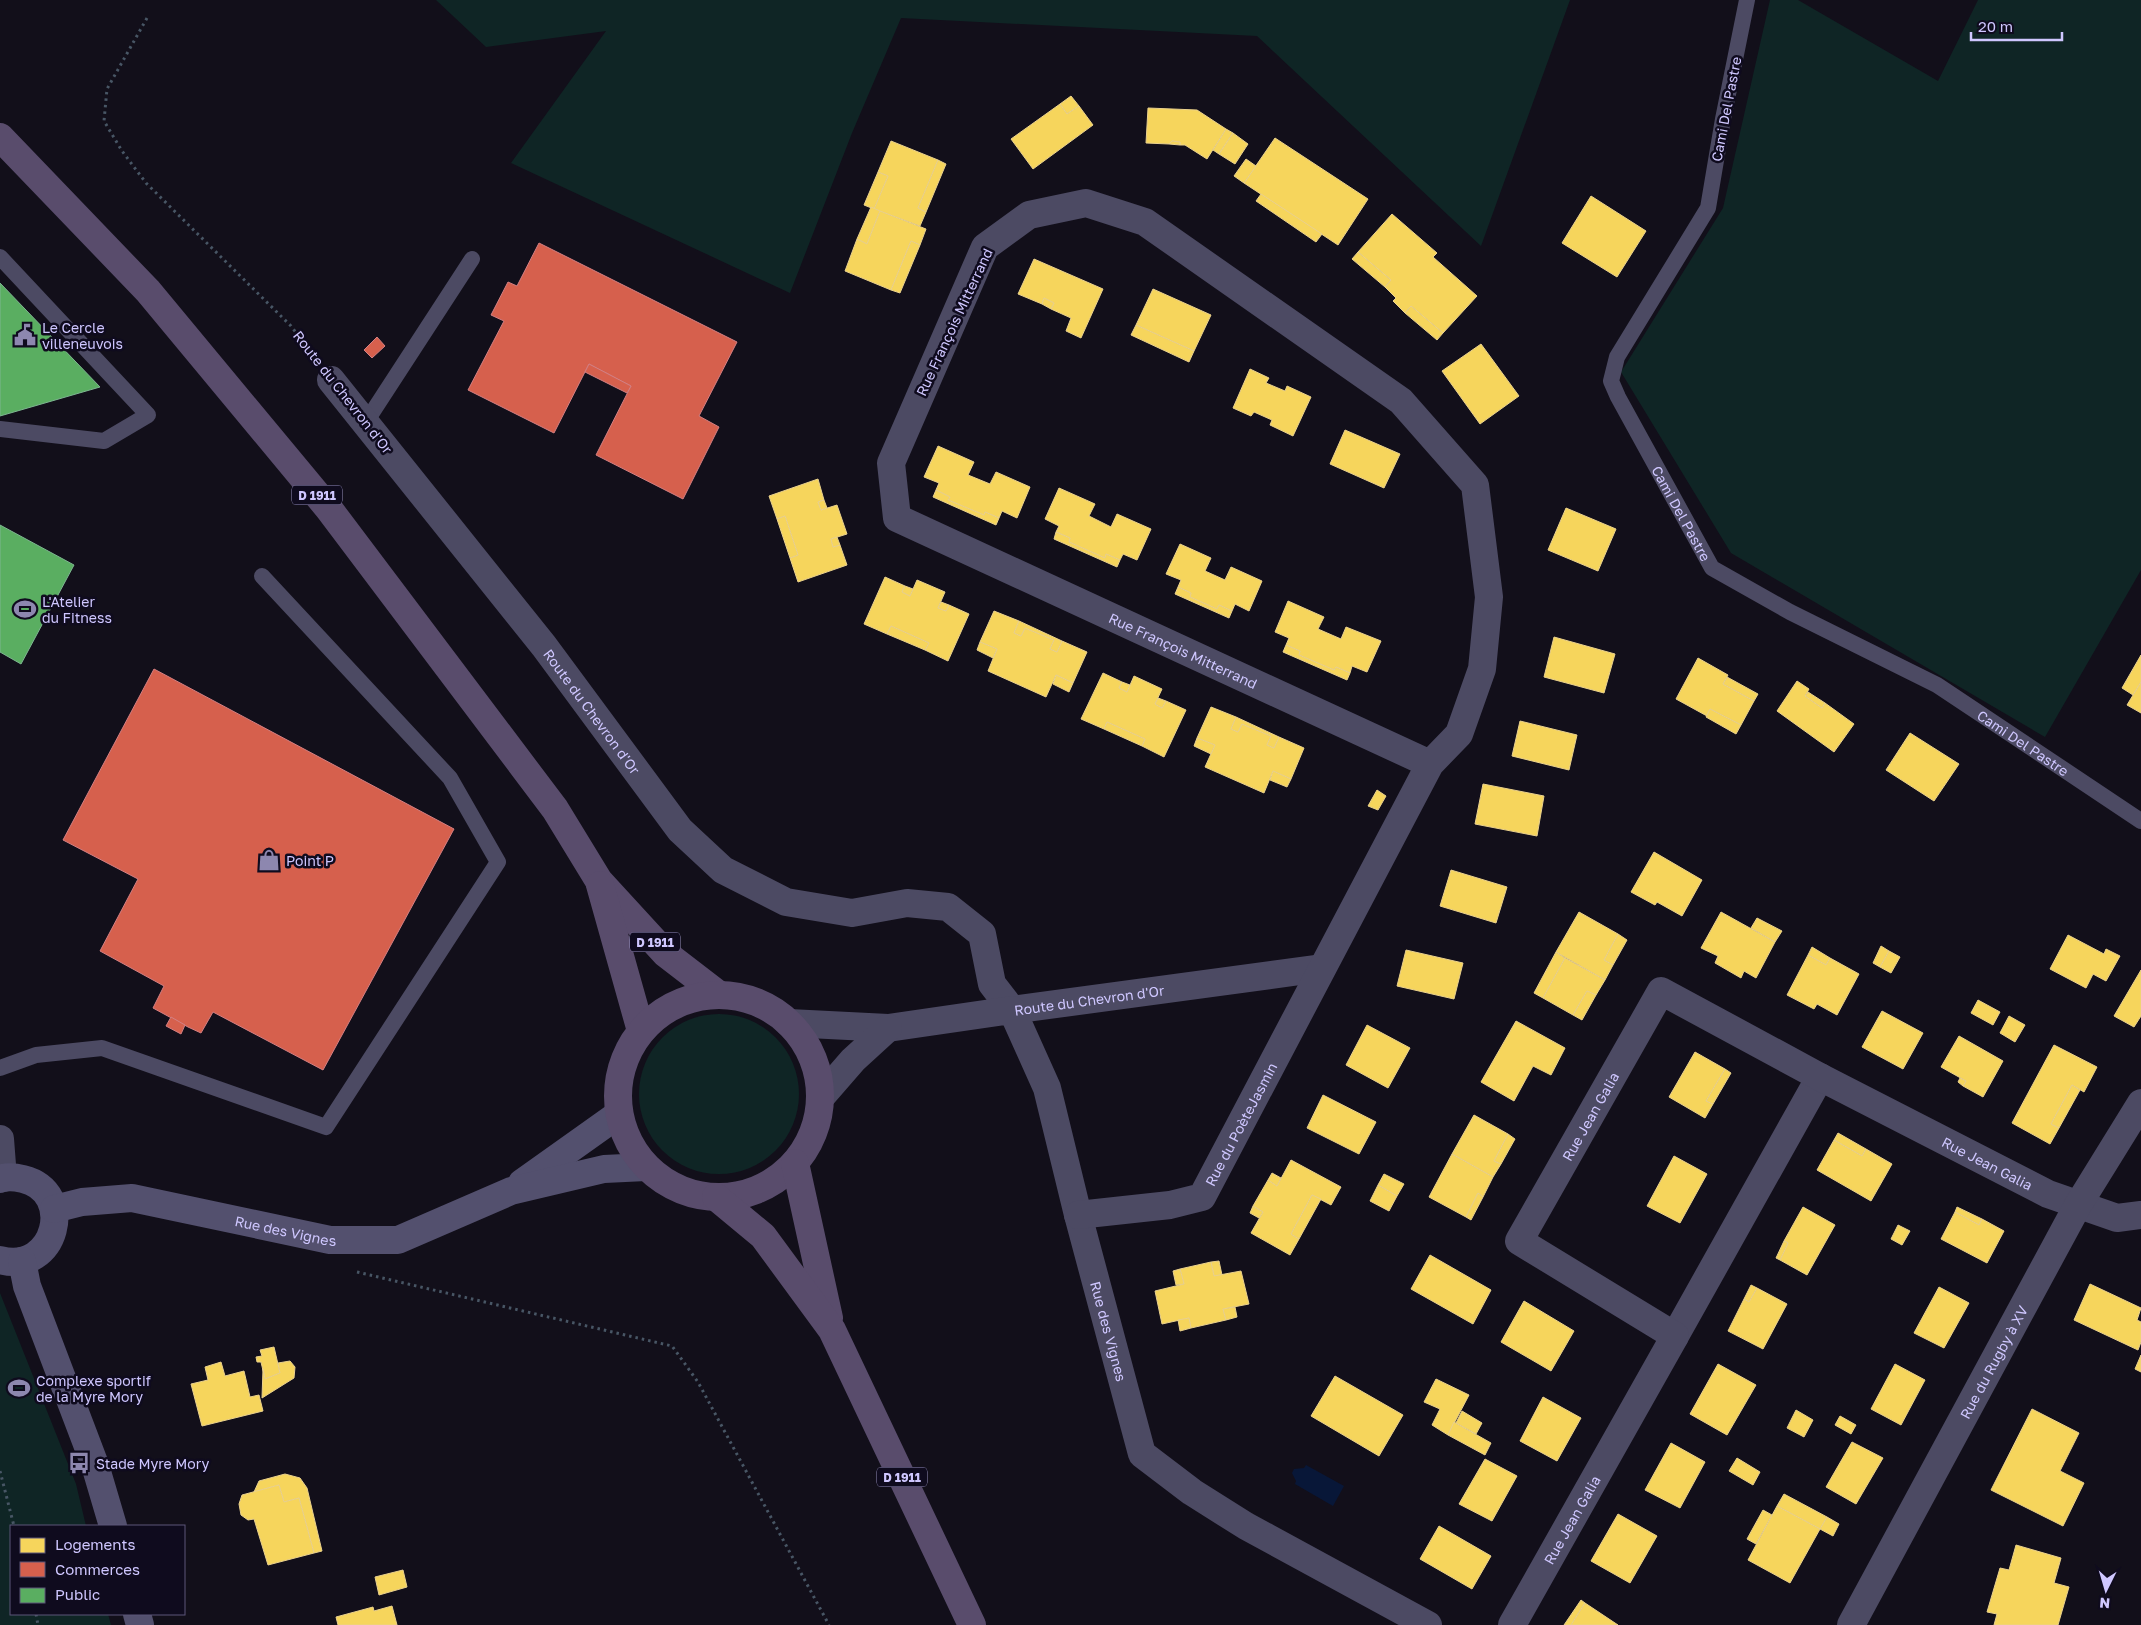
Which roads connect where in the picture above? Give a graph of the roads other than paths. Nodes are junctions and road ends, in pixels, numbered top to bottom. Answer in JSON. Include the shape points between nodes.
{"nodes":[{"id":1,"x":1747,"y":0,"type":"edge"},
{"id":2,"x":0,"y":137,"type":"edge"},
{"id":3,"x":0,"y":257,"type":"edge"},
{"id":4,"x":472,"y":259,"type":"dead end"},
{"id":5,"x":331,"y":380,"type":"road end"},
{"id":6,"x":366,"y":422,"type":"junction"},
{"id":7,"x":0,"y":429,"type":"edge"},
{"id":8,"x":262,"y":576,"type":"dead end"},
{"id":9,"x":1430,"y":764,"type":"junction"},
{"id":10,"x":2141,"y":822,"type":"edge"},
{"id":11,"x":599,"y":882,"type":"junction"},
{"id":12,"x":1322,"y":968,"type":"junction"},
{"id":13,"x":718,"y":994,"type":"junction"},
{"id":14,"x":1012,"y":1010,"type":"junction"},
{"id":15,"x":789,"y":1022,"type":"junction"},
{"id":16,"x":888,"y":1028,"type":"junction"},
{"id":17,"x":641,"y":1031,"type":"junction"},
{"id":18,"x":0,"y":1068,"type":"edge"},
{"id":19,"x":1820,"y":1077,"type":"junction"},
{"id":20,"x":820,"y":1098,"type":"junction"},
{"id":21,"x":2141,"y":1103,"type":"edge"},
{"id":22,"x":619,"y":1114,"type":"junction"},
{"id":23,"x":0,"y":1139,"type":"edge"},
{"id":24,"x":795,"y":1163,"type":"junction"},
{"id":25,"x":646,"y":1167,"type":"junction"},
{"id":26,"x":2,"y":1178,"type":"edge"},
{"id":27,"x":511,"y":1191,"type":"junction"},
{"id":28,"x":716,"y":1197,"type":"junction"},
{"id":29,"x":2078,"y":1205,"type":"junction"},
{"id":30,"x":54,"y":1208,"type":"junction"},
{"id":31,"x":1078,"y":1215,"type":"junction"},
{"id":32,"x":2141,"y":1215,"type":"edge"},
{"id":33,"x":11,"y":1261,"type":"edge"},
{"id":34,"x":832,"y":1330,"type":"junction"},
{"id":35,"x":1675,"y":1336,"type":"junction"},
{"id":36,"x":112,"y":1525,"type":"edge"},
{"id":37,"x":972,"y":1625,"type":"edge"},
{"id":38,"x":1428,"y":1625,"type":"edge"},
{"id":39,"x":1512,"y":1625,"type":"edge"},
{"id":40,"x":1851,"y":1625,"type":"edge"}],
"edges":[{"from":1,"to":10,"type":"lane","name":"Cami Del Pastre","via":[[1708,208],[1617,357],[1612,381],[1618,397],[1712,568],[1790,612],[1937,686]]},
{"from":2,"to":11,"type":"main road","number":"D 1911","via":[[148,291],[329,509],[555,809]]},
{"from":3,"to":7,"type":"lane","via":[[148,415],[104,441]]},
{"from":4,"to":6,"type":"lane"},
{"from":5,"to":6,"type":"street","name":"Route du Chevron d'Or"},
{"from":6,"to":14,"type":"street","name":"Route du Chevron d'Or","via":[[544,646],[680,830],[723,870],[786,902],[852,913],[907,903],[948,908],[982,934],[992,984]]},
{"from":8,"to":18,"type":"lane","via":[[450,778],[498,862],[326,1127],[102,1048],[36,1054]]},
{"from":9,"to":9,"type":"street","name":"Rue François Mitterrand","via":[[1459,734],[1482,669],[1489,597],[1475,485],[1469,478],[1401,400],[1145,222],[1086,203],[1028,215],[985,247],[891,463],[897,518]]},
{"from":9,"to":12,"type":"street","name":"Rue François Mitterrand"},
{"from":11,"to":13,"type":"main road","number":"D 1911","via":[[666,954]]},
{"from":11,"to":17,"type":"main road","number":"D 1911"},
{"from":12,"to":14,"type":"street","name":"Route du Chevron d'Or"},
{"from":12,"to":31,"type":"street","name":"Rue du PoèteJasmin","via":[[1202,1197],[1170,1205]]},
{"from":13,"to":15,"type":"main road","via":[[744,998],[768,1007]]},
{"from":13,"to":17,"type":"main road","via":[[680,1003],[663,1012]]},
{"from":14,"to":16,"type":"street"},
{"from":14,"to":31,"type":"street","name":"Rue des Vignes","via":[[1047,1088]]},
{"from":15,"to":16,"type":"street"},
{"from":15,"to":20,"type":"main road","via":[[806,1044],[817,1070]]},
{"from":16,"to":20,"type":"street","via":[[853,1060]]},
{"from":17,"to":22,"type":"main road","via":[[626,1056],[618,1084]]},
{"from":19,"to":29,"type":"street","name":"Rue Jean Galia","via":[[2048,1194]]},
{"from":19,"to":35,"type":"street","name":"Rue Jean Galia"},
{"from":19,"to":35,"type":"street","name":"Rue Jean Galia","via":[[1661,991],[1519,1241]]},
{"from":20,"to":24,"type":"main road","via":[[817,1121],[808,1144]]},
{"from":21,"to":29,"type":"street","name":"Rue du Rugby à XV"},
{"from":22,"to":25,"type":"main road","via":[[629,1142]]},
{"from":22,"to":27,"type":"main road","name":"Rue des Vignes"},
{"from":23,"to":26,"type":"street"},
{"from":24,"to":28,"type":"main road","via":[[772,1182],[745,1194]]},
{"from":24,"to":34,"type":"main road","number":"D 1911"},
{"from":25,"to":27,"type":"main road","name":"Rue des Vignes","via":[[604,1170]]},
{"from":25,"to":28,"type":"main road","via":[[682,1190]]},
{"from":26,"to":30,"type":"main road","via":[[16,1177],[34,1184]]},
{"from":27,"to":30,"type":"main road","name":"Rue des Vignes","via":[[398,1240],[330,1240],[132,1198]]},
{"from":28,"to":34,"type":"main road","number":"D 1911","via":[[763,1236]]},
{"from":29,"to":32,"type":"street","name":"Rue Jean Galia","via":[[2117,1218]]},
{"from":29,"to":40,"type":"street","name":"Rue du Rugby à XV"},
{"from":30,"to":33,"type":"main road","via":[[55,1222],[45,1248],[34,1256]]},
{"from":31,"to":38,"type":"street","name":"Rue des Vignes","via":[[1142,1454],[1192,1492],[1246,1526]]},
{"from":33,"to":36,"type":"main road","via":[[27,1286],[96,1465]]},
{"from":34,"to":37,"type":"main road","number":"D 1911"},
{"from":35,"to":39,"type":"street","name":"Rue Jean Galia"}]}
